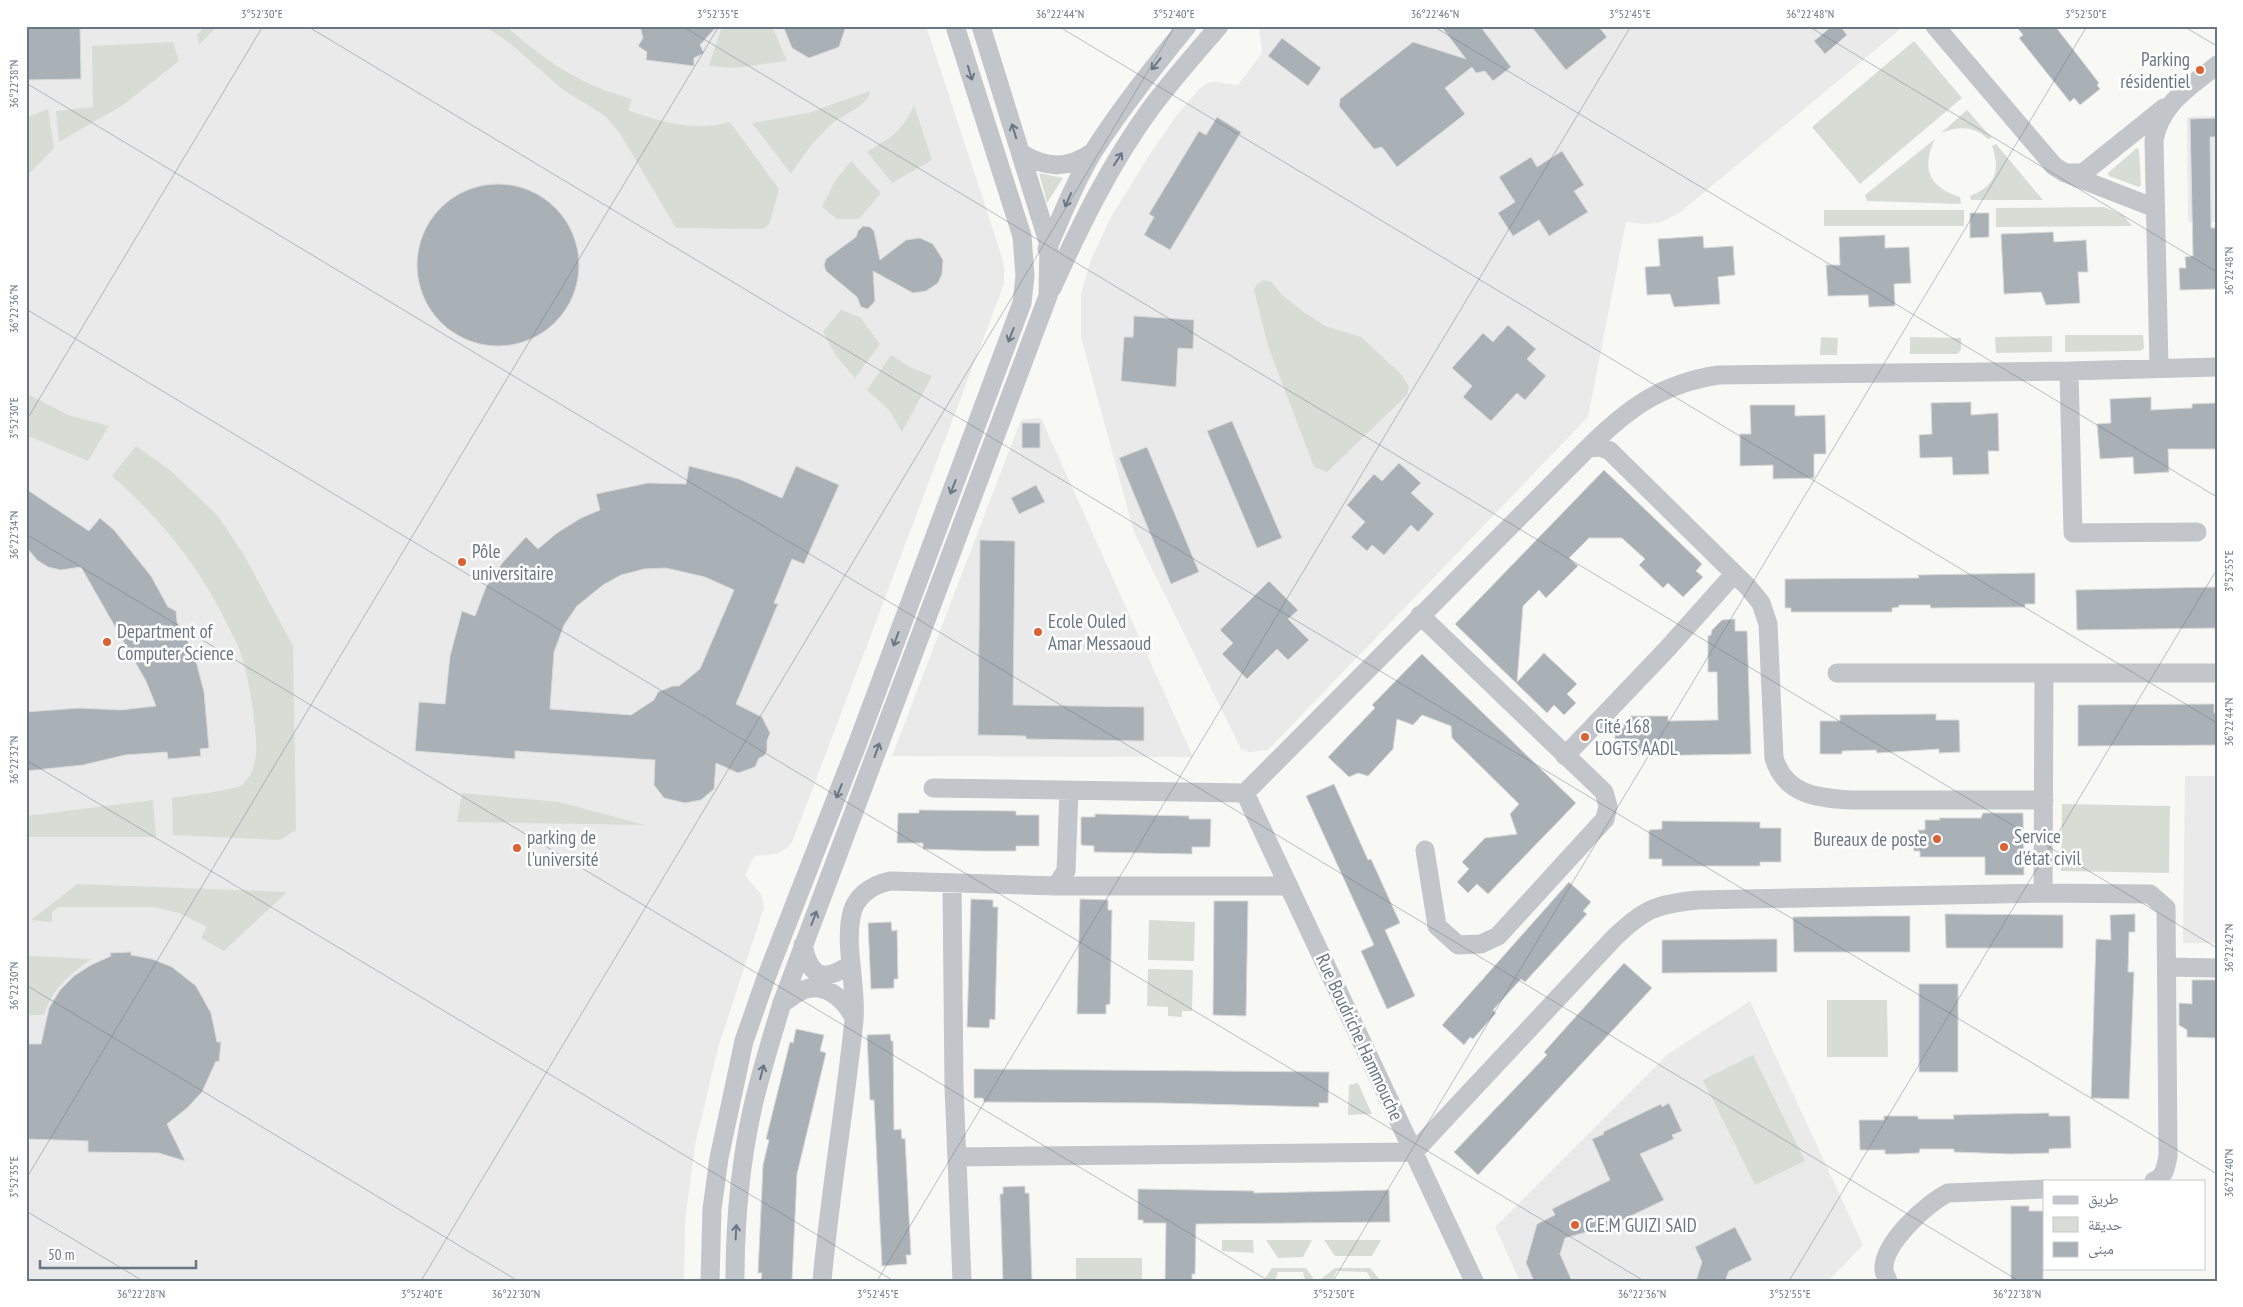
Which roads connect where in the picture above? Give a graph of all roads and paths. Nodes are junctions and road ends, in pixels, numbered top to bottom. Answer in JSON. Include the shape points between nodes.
{"nodes":[{"id":1,"x":955,"y":26,"type":"edge"},
{"id":2,"x":981,"y":26,"type":"edge"},
{"id":3,"x":1186,"y":26,"type":"edge"},
{"id":4,"x":1219,"y":26,"type":"edge"},
{"id":5,"x":1935,"y":26,"type":"edge"},
{"id":6,"x":2217,"y":65,"type":"edge"},
{"id":7,"x":2171,"y":102,"type":"junction"},
{"id":8,"x":1094,"y":152,"type":"junction"},
{"id":9,"x":1021,"y":154,"type":"junction"},
{"id":10,"x":2065,"y":174,"type":"junction"},
{"id":11,"x":2155,"y":208,"type":"junction"},
{"id":12,"x":1082,"y":222,"type":"junction"},
{"id":13,"x":1022,"y":236,"type":"junction"},
{"id":14,"x":1049,"y":245,"type":"junction"},
{"id":15,"x":1048,"y":296,"type":"junction"},
{"id":16,"x":1022,"y":303,"type":"junction"},
{"id":17,"x":2217,"y":367,"type":"edge"},
{"id":18,"x":2159,"y":368,"type":"junction"},
{"id":19,"x":2069,"y":371,"type":"junction"},
{"id":20,"x":1620,"y":417,"type":"junction"},
{"id":21,"x":1588,"y":448,"type":"junction"},
{"id":22,"x":1610,"y":451,"type":"junction"},
{"id":23,"x":2197,"y":532,"type":"dead end"},
{"id":24,"x":1734,"y":574,"type":"junction"},
{"id":25,"x":1420,"y":615,"type":"junction"},
{"id":26,"x":1837,"y":673,"type":"dead end"},
{"id":27,"x":2217,"y":673,"type":"edge"},
{"id":28,"x":2044,"y":674,"type":"junction"},
{"id":29,"x":1565,"y":756,"type":"junction"},
{"id":30,"x":933,"y":788,"type":"dead end"},
{"id":31,"x":1069,"y":791,"type":"junction"},
{"id":32,"x":1245,"y":793,"type":"junction"},
{"id":33,"x":2044,"y":800,"type":"junction"},
{"id":34,"x":1425,"y":850,"type":"dead end"},
{"id":35,"x":952,"y":883,"type":"junction"},
{"id":36,"x":1056,"y":886,"type":"junction"},
{"id":37,"x":1289,"y":886,"type":"junction"},
{"id":38,"x":2044,"y":893,"type":"junction"},
{"id":39,"x":803,"y":945,"type":"junction"},
{"id":40,"x":851,"y":964,"type":"junction"},
{"id":41,"x":2168,"y":967,"type":"junction"},
{"id":42,"x":2217,"y":968,"type":"edge"},
{"id":43,"x":832,"y":984,"type":"junction"},
{"id":44,"x":782,"y":1003,"type":"junction"},
{"id":45,"x":854,"y":1018,"type":"junction"},
{"id":46,"x":1414,"y":1152,"type":"junction"},
{"id":47,"x":957,"y":1157,"type":"junction"},
{"id":48,"x":2156,"y":1180,"type":"edge"},
{"id":49,"x":2043,"y":1189,"type":"edge"},
{"id":50,"x":1885,"y":1277,"type":"edge"},
{"id":51,"x":710,"y":1281,"type":"edge"},
{"id":52,"x":735,"y":1281,"type":"edge"},
{"id":53,"x":822,"y":1281,"type":"edge"},
{"id":54,"x":962,"y":1281,"type":"edge"},
{"id":55,"x":1474,"y":1281,"type":"edge"}],
"edges":[{"from":1,"to":13,"type":"street","one_way":true},
{"from":9,"to":2,"type":"street","one_way":true},
{"from":3,"to":8,"type":"street","one_way":true},
{"from":12,"to":4,"type":"street","one_way":true,"via":[[1151,109]]},
{"from":5,"to":10,"type":"street","via":[[2054,166]]},
{"from":6,"to":7,"type":"street"},
{"from":7,"to":10,"type":"street","via":[[2083,173]]},
{"from":7,"to":11,"type":"street","via":[[2157,124],[2154,140]]},
{"from":8,"to":9,"type":"street","via":[[1065,166],[1034,162]]},
{"from":8,"to":14,"type":"street","one_way":true,"via":[[1070,194]]},
{"from":9,"to":14,"type":"street"},
{"from":10,"to":11,"type":"street"},
{"from":11,"to":18,"type":"street"},
{"from":12,"to":14,"type":"street","via":[[1062,241]]},
{"from":12,"to":15,"type":"street"},
{"from":13,"to":14,"type":"street","via":[[1036,244]]},
{"from":13,"to":16,"type":"street","via":[[1025,276]]},
{"from":14,"to":15,"type":"street"},
{"from":14,"to":16,"type":"street"},
{"from":39,"to":15,"type":"street","one_way":true},
{"from":16,"to":51,"type":"street","one_way":true,"via":[[744,1042],[719,1158],[712,1208]]},
{"from":17,"to":18,"type":"street"},
{"from":18,"to":19,"type":"street"},
{"from":19,"to":20,"type":"street","via":[[1718,375],[1689,380],[1662,390]]},
{"from":19,"to":23,"type":"street","via":[[2073,533]]},
{"from":20,"to":21,"type":"street"},
{"from":20,"to":22,"type":"street","via":[[1609,440]]},
{"from":21,"to":22,"type":"street","via":[[1601,447]]},
{"from":21,"to":25,"type":"street"},
{"from":22,"to":24,"type":"street"},
{"from":24,"to":29,"type":"street"},
{"from":24,"to":33,"type":"street","via":[[1754,594],[1765,612],[1774,758],[1782,777],[1791,786],[1812,794],[1844,799]]},
{"from":25,"to":29,"type":"street"},
{"from":25,"to":32,"type":"street"},
{"from":26,"to":28,"type":"street"},
{"from":27,"to":28,"type":"street"},
{"from":28,"to":33,"type":"street"},
{"from":29,"to":34,"type":"street","via":[[1604,792],[1608,806],[1605,819],[1498,936],[1481,944],[1458,945],[1437,926]]},
{"from":30,"to":31,"type":"street"},
{"from":31,"to":32,"type":"street"},
{"from":31,"to":36,"type":"street","via":[[1066,871]]},
{"from":32,"to":37,"type":"street","name":"Rue Boudriche Hammouche"},
{"from":33,"to":38,"type":"street"},
{"from":35,"to":36,"type":"street"},
{"from":35,"to":40,"type":"street","via":[[890,881],[878,883],[866,892],[857,901],[850,917]]},
{"from":35,"to":47,"type":"street"},
{"from":36,"to":37,"type":"street"},
{"from":37,"to":46,"type":"street","name":"Rue Boudriche Hammouche"},
{"from":38,"to":41,"type":"street","via":[[2150,894],[2166,908]]},
{"from":38,"to":46,"type":"street","via":[[1698,900],[1659,905],[1636,917],[1614,938]]},
{"from":39,"to":43,"type":"street","via":[[806,959],[816,973]]},
{"from":39,"to":44,"type":"street"},
{"from":40,"to":43,"type":"street"},
{"from":40,"to":43,"type":"street","via":[[838,973]]},
{"from":41,"to":42,"type":"street"},
{"from":41,"to":48,"type":"street","via":[[2168,1156],[2165,1172]]},
{"from":43,"to":44,"type":"street","via":[[804,990]]},
{"from":43,"to":45,"type":"street"},
{"from":43,"to":45,"type":"street","via":[[829,991],[848,1006]]},
{"from":52,"to":44,"type":"street","one_way":true,"via":[[737,1204],[747,1140],[753,1106]]},
{"from":45,"to":53,"type":"street"},
{"from":46,"to":47,"type":"street"},
{"from":46,"to":55,"type":"street","name":"Rue Boudriche Hammouche"},
{"from":47,"to":54,"type":"street"},
{"from":49,"to":50,"type":"street","via":[[1948,1193],[1938,1198],[1898,1236],[1888,1251]]}]}
